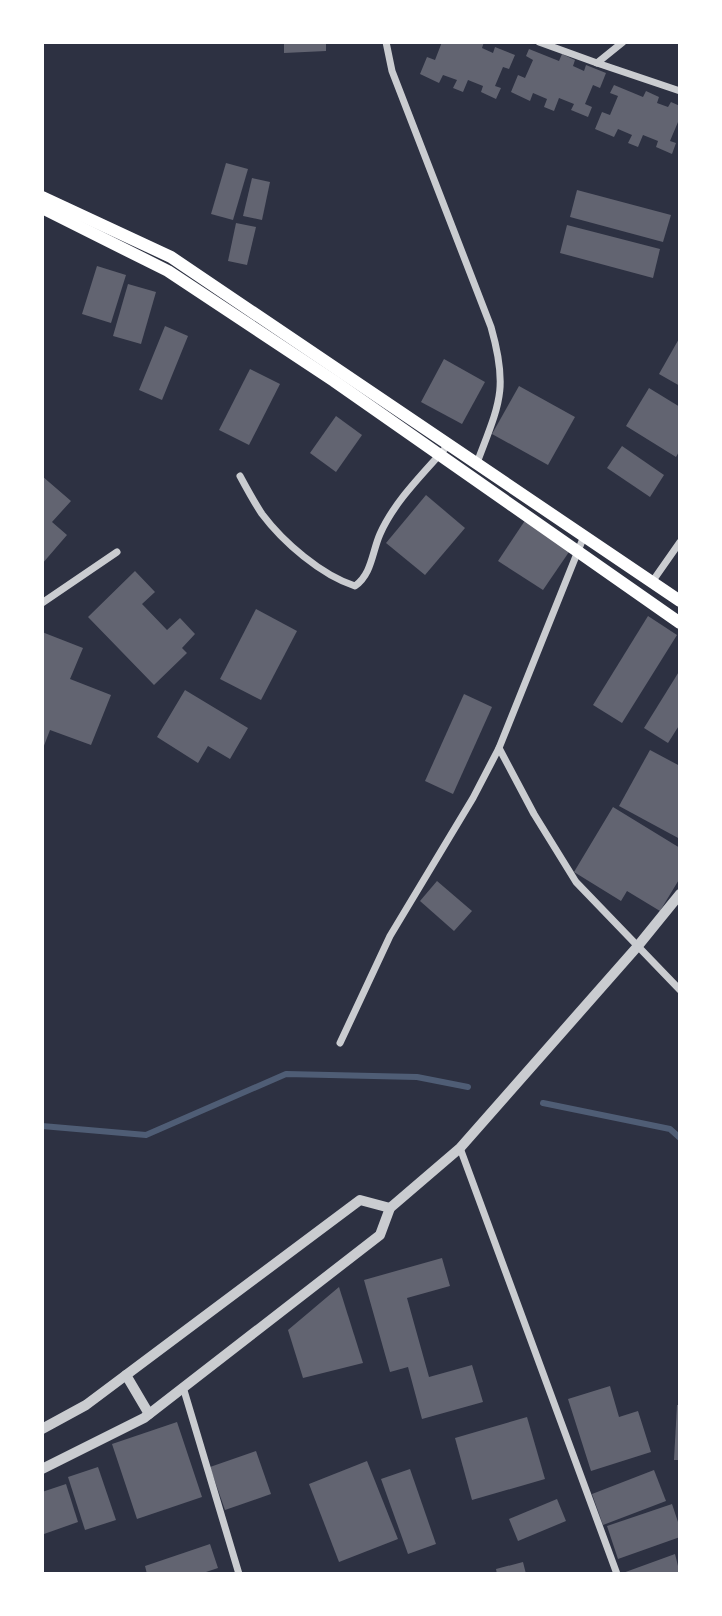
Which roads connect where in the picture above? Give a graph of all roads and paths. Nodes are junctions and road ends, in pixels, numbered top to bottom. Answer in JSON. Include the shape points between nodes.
{"nodes":[{"id":1,"x":386,"y":42,"type":"edge"},
{"id":2,"x":539,"y":42,"type":"edge"},
{"id":3,"x":623,"y":42,"type":"edge"},
{"id":4,"x":597,"y":63,"type":"junction"},
{"id":5,"x":680,"y":91,"type":"edge"},
{"id":6,"x":42,"y":197,"type":"edge"},
{"id":7,"x":42,"y":208,"type":"edge"},
{"id":8,"x":106,"y":233,"type":"junction"},
{"id":9,"x":280,"y":337,"type":"junction"},
{"id":10,"x":449,"y":444,"type":"junction"},
{"id":11,"x":439,"y":456,"type":"junction"},
{"id":12,"x":477,"y":463,"type":"junction"},
{"id":13,"x":240,"y":476,"type":"dead end"},
{"id":14,"x":584,"y":536,"type":"junction"},
{"id":15,"x":680,"y":542,"type":"edge"},
{"id":16,"x":117,"y":552,"type":"dead end"},
{"id":17,"x":577,"y":552,"type":"junction"},
{"id":18,"x":652,"y":582,"type":"junction"},
{"id":19,"x":680,"y":601,"type":"edge"},
{"id":20,"x":42,"y":603,"type":"edge"},
{"id":21,"x":680,"y":623,"type":"edge"},
{"id":22,"x":499,"y":748,"type":"junction"},
{"id":23,"x":680,"y":894,"type":"edge"},
{"id":24,"x":637,"y":947,"type":"junction"},
{"id":25,"x":680,"y":989,"type":"edge"},
{"id":26,"x":340,"y":1043,"type":"dead end"},
{"id":27,"x":460,"y":1149,"type":"junction"},
{"id":28,"x":390,"y":1209,"type":"junction"},
{"id":29,"x":126,"y":1375,"type":"junction"},
{"id":30,"x":183,"y":1387,"type":"junction"},
{"id":31,"x":149,"y":1414,"type":"junction"},
{"id":32,"x":42,"y":1429,"type":"edge"},
{"id":33,"x":42,"y":1469,"type":"edge"},
{"id":34,"x":239,"y":1574,"type":"edge"},
{"id":35,"x":617,"y":1574,"type":"edge"}],
"edges":[{"from":1,"to":12,"type":"street","via":[[392,71],[499,355],[499,403]]},
{"from":2,"to":4,"type":"street"},
{"from":3,"to":4,"type":"street"},
{"from":4,"to":5,"type":"street"},
{"from":6,"to":8,"type":"main road"},
{"from":7,"to":8,"type":"main road"},
{"from":8,"to":9,"type":"main road","via":[[171,257]]},
{"from":9,"to":10,"type":"main road"},
{"from":9,"to":11,"type":"main road"},
{"from":10,"to":11,"type":"street"},
{"from":10,"to":12,"type":"main road"},
{"from":11,"to":13,"type":"street","via":[[395,506],[380,533],[365,579],[355,586],[338,580],[287,542],[262,513]]},
{"from":11,"to":17,"type":"main road"},
{"from":12,"to":14,"type":"main road"},
{"from":14,"to":17,"type":"street"},
{"from":14,"to":18,"type":"main road"},
{"from":15,"to":18,"type":"street"},
{"from":16,"to":20,"type":"street"},
{"from":17,"to":21,"type":"main road"},
{"from":17,"to":22,"type":"street"},
{"from":18,"to":19,"type":"main road"},
{"from":22,"to":24,"type":"street","via":[[576,882]]},
{"from":22,"to":26,"type":"street","via":[[390,936]]},
{"from":23,"to":24,"type":"street"},
{"from":24,"to":25,"type":"street"},
{"from":24,"to":27,"type":"street"},
{"from":27,"to":28,"type":"street"},
{"from":27,"to":35,"type":"street"},
{"from":28,"to":29,"type":"street","via":[[360,1200]]},
{"from":28,"to":30,"type":"street","via":[[380,1235]]},
{"from":29,"to":31,"type":"street"},
{"from":29,"to":32,"type":"street","via":[[86,1405]]},
{"from":30,"to":31,"type":"street"},
{"from":30,"to":34,"type":"street"},
{"from":31,"to":33,"type":"street"}]}
